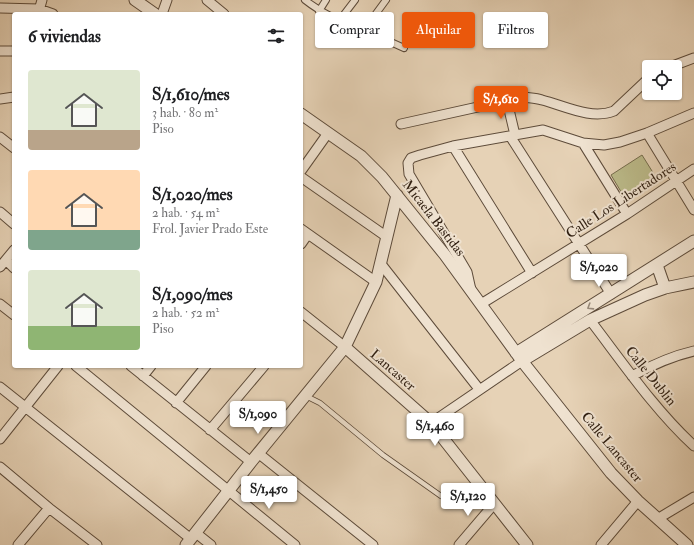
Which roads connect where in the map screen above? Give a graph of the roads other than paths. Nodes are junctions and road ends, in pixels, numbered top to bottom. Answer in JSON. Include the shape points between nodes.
{"nodes":[{"id":1,"x":135,"y":0,"type":"edge"},
{"id":2,"x":167,"y":0,"type":"edge"},
{"id":3,"x":208,"y":0,"type":"edge"},
{"id":4,"x":305,"y":0,"type":"edge"},
{"id":5,"x":326,"y":0,"type":"edge"},
{"id":6,"x":355,"y":0,"type":"edge"},
{"id":7,"x":386,"y":0,"type":"edge"},
{"id":8,"x":0,"y":8,"type":"edge"},
{"id":9,"x":40,"y":8,"type":"edge"},
{"id":10,"x":319,"y":11,"type":"joint"},
{"id":11,"x":153,"y":12,"type":"edge"},
{"id":12,"x":163,"y":12,"type":"edge"},
{"id":13,"x":222,"y":12,"type":"edge"},
{"id":14,"x":346,"y":12,"type":"edge"},
{"id":15,"x":377,"y":12,"type":"edge"},
{"id":16,"x":0,"y":51,"type":"edge"},
{"id":17,"x":12,"y":51,"type":"edge"},
{"id":18,"x":694,"y":58,"type":"edge"},
{"id":19,"x":682,"y":62,"type":"edge"},
{"id":20,"x":642,"y":85,"type":"edge"},
{"id":21,"x":12,"y":97,"type":"edge"},
{"id":22,"x":0,"y":99,"type":"edge"},
{"id":23,"x":507,"y":101,"type":"junction"},
{"id":24,"x":694,"y":113,"type":"edge"},
{"id":25,"x":303,"y":115,"type":"edge"},
{"id":26,"x":401,"y":124,"type":"dead end"},
{"id":27,"x":328,"y":133,"type":"junction"},
{"id":28,"x":647,"y":133,"type":"junction"},
{"id":29,"x":513,"y":135,"type":"junction"},
{"id":30,"x":0,"y":137,"type":"edge"},
{"id":31,"x":583,"y":143,"type":"junction"},
{"id":32,"x":12,"y":146,"type":"edge"},
{"id":33,"x":453,"y":146,"type":"junction"},
{"id":34,"x":303,"y":168,"type":"edge"},
{"id":35,"x":694,"y":170,"type":"edge"},
{"id":36,"x":303,"y":178,"type":"edge"},
{"id":37,"x":676,"y":182,"type":"junction"},
{"id":38,"x":397,"y":195,"type":"junction"},
{"id":39,"x":694,"y":210,"type":"edge"},
{"id":40,"x":0,"y":212,"type":"edge"},
{"id":41,"x":627,"y":214,"type":"junction"},
{"id":42,"x":12,"y":222,"type":"edge"},
{"id":43,"x":305,"y":232,"type":"edge"},
{"id":44,"x":387,"y":238,"type":"junction"},
{"id":45,"x":694,"y":241,"type":"edge"},
{"id":46,"x":578,"y":244,"type":"junction"},
{"id":47,"x":12,"y":252,"type":"edge"},
{"id":48,"x":2,"y":264,"type":"edge"},
{"id":49,"x":381,"y":264,"type":"junction"},
{"id":50,"x":657,"y":265,"type":"junction"},
{"id":51,"x":12,"y":267,"type":"edge"},
{"id":52,"x":532,"y":273,"type":"junction"},
{"id":53,"x":376,"y":282,"type":"junction"},
{"id":54,"x":694,"y":282,"type":"edge"},
{"id":55,"x":664,"y":288,"type":"junction"},
{"id":56,"x":471,"y":290,"type":"junction"},
{"id":57,"x":611,"y":294,"type":"junction"},
{"id":58,"x":0,"y":304,"type":"edge"},
{"id":59,"x":481,"y":304,"type":"junction"},
{"id":60,"x":12,"y":313,"type":"edge"},
{"id":61,"x":303,"y":317,"type":"edge"},
{"id":62,"x":590,"y":320,"type":"junction"},
{"id":63,"x":345,"y":347,"type":"junction"},
{"id":64,"x":694,"y":351,"type":"edge"},
{"id":65,"x":519,"y":357,"type":"junction"},
{"id":66,"x":56,"y":368,"type":"edge"},
{"id":67,"x":78,"y":368,"type":"edge"},
{"id":68,"x":133,"y":368,"type":"edge"},
{"id":69,"x":149,"y":368,"type":"edge"},
{"id":70,"x":204,"y":368,"type":"edge"},
{"id":71,"x":262,"y":368,"type":"edge"},
{"id":72,"x":143,"y":376,"type":"junction"},
{"id":73,"x":632,"y":376,"type":"junction"},
{"id":74,"x":0,"y":386,"type":"edge"},
{"id":75,"x":479,"y":389,"type":"junction"},
{"id":76,"x":305,"y":395,"type":"junction"},
{"id":77,"x":176,"y":403,"type":"junction"},
{"id":78,"x":25,"y":407,"type":"junction"},
{"id":79,"x":431,"y":422,"type":"junction"},
{"id":80,"x":210,"y":430,"type":"junction"},
{"id":81,"x":0,"y":439,"type":"edge"},
{"id":82,"x":694,"y":446,"type":"edge"},
{"id":83,"x":258,"y":453,"type":"junction"},
{"id":84,"x":251,"y":462,"type":"junction"},
{"id":85,"x":0,"y":467,"type":"edge"},
{"id":86,"x":229,"y":490,"type":"junction"},
{"id":87,"x":441,"y":496,"type":"dead end"},
{"id":88,"x":694,"y":497,"type":"edge"},
{"id":89,"x":638,"y":501,"type":"junction"},
{"id":90,"x":494,"y":504,"type":"junction"},
{"id":91,"x":49,"y":508,"type":"junction"},
{"id":92,"x":659,"y":518,"type":"junction"},
{"id":93,"x":191,"y":539,"type":"edge"},
{"id":94,"x":18,"y":545,"type":"edge"},
{"id":95,"x":97,"y":545,"type":"edge"},
{"id":96,"x":211,"y":545,"type":"edge"},
{"id":97,"x":295,"y":545,"type":"edge"},
{"id":98,"x":373,"y":545,"type":"edge"},
{"id":99,"x":459,"y":545,"type":"edge"},
{"id":100,"x":527,"y":545,"type":"edge"},
{"id":101,"x":601,"y":545,"type":"edge"},
{"id":102,"x":688,"y":545,"type":"edge"}],
"edges":[{"from":1,"to":11,"type":"street"},
{"from":2,"to":12,"type":"street"},
{"from":3,"to":13,"type":"street"},
{"from":4,"to":10,"type":"street"},
{"from":5,"to":10,"type":"street"},
{"from":6,"to":14,"type":"street"},
{"from":7,"to":15,"type":"street"},
{"from":8,"to":9,"type":"street"},
{"from":16,"to":17,"type":"street"},
{"from":18,"to":19,"type":"street"},
{"from":20,"to":23,"type":"street","via":[[614,111],[601,114],[541,100],[523,98]]},
{"from":21,"to":22,"type":"street"},
{"from":23,"to":26,"type":"street"},
{"from":23,"to":29,"type":"street"},
{"from":24,"to":28,"type":"street"},
{"from":25,"to":27,"type":"street","name":"Micaela Bastidas"},
{"from":27,"to":34,"type":"street"},
{"from":27,"to":38,"type":"street","name":"Micaela Bastidas","via":[[368,162]]},
{"from":28,"to":31,"type":"street","via":[[604,145]]},
{"from":28,"to":37,"type":"street"},
{"from":29,"to":31,"type":"street","via":[[543,130]]},
{"from":29,"to":33,"type":"street"},
{"from":29,"to":46,"type":"street"},
{"from":30,"to":32,"type":"street"},
{"from":31,"to":41,"type":"street"},
{"from":33,"to":52,"type":"street"},
{"from":33,"to":56,"type":"street","via":[[411,158],[407,168],[408,174],[467,272]]},
{"from":35,"to":37,"type":"street","name":"Calle Los Libertadores"},
{"from":36,"to":44,"type":"street"},
{"from":37,"to":39,"type":"street"},
{"from":37,"to":41,"type":"street","name":"Calle Los Libertadores"},
{"from":38,"to":44,"type":"street"},
{"from":38,"to":56,"type":"street","name":"Micaela Bastidas"},
{"from":40,"to":42,"type":"street"},
{"from":41,"to":46,"type":"street","name":"Calle Los Libertadores"},
{"from":43,"to":53,"type":"street"},
{"from":44,"to":49,"type":"street"},
{"from":45,"to":50,"type":"street"},
{"from":46,"to":52,"type":"street","name":"Calle Los Libertadores"},
{"from":46,"to":57,"type":"street"},
{"from":47,"to":48,"type":"street"},
{"from":48,"to":51,"type":"street"},
{"from":49,"to":53,"type":"street"},
{"from":49,"to":75,"type":"street"},
{"from":50,"to":55,"type":"street"},
{"from":50,"to":57,"type":"street"},
{"from":52,"to":59,"type":"street","name":"Calle Los Libertadores"},
{"from":53,"to":63,"type":"street"},
{"from":54,"to":55,"type":"street"},
{"from":55,"to":62,"type":"street"},
{"from":56,"to":59,"type":"street","name":"Micaela Bastidas"},
{"from":57,"to":65,"type":"street","one_way":true},
{"from":58,"to":60,"type":"street"},
{"from":59,"to":65,"type":"street","name":"Micaela Bastidas"},
{"from":61,"to":63,"type":"street"},
{"from":62,"to":65,"type":"street"},
{"from":62,"to":73,"type":"street","name":"Calle Dublin"},
{"from":63,"to":76,"type":"street"},
{"from":63,"to":79,"type":"street","name":"Lancaster"},
{"from":64,"to":73,"type":"street","via":[[655,363]]},
{"from":65,"to":75,"type":"street"},
{"from":65,"to":89,"type":"street","name":"Calle Lancaster","via":[[611,473]]},
{"from":66,"to":78,"type":"street"},
{"from":67,"to":86,"type":"street"},
{"from":68,"to":72,"type":"street"},
{"from":69,"to":72,"type":"street"},
{"from":70,"to":77,"type":"street"},
{"from":71,"to":80,"type":"street"},
{"from":72,"to":77,"type":"street"},
{"from":73,"to":82,"type":"street","name":"Calle Dublin","via":[[678,431]]},
{"from":74,"to":78,"type":"street"},
{"from":75,"to":79,"type":"street"},
{"from":76,"to":83,"type":"street"},
{"from":76,"to":87,"type":"lane","via":[[320,403],[383,455]]},
{"from":77,"to":80,"type":"street"},
{"from":78,"to":81,"type":"street"},
{"from":78,"to":93,"type":"street"},
{"from":79,"to":90,"type":"street","name":"Lancaster"},
{"from":80,"to":84,"type":"street"},
{"from":83,"to":84,"type":"street"},
{"from":83,"to":98,"type":"street"},
{"from":84,"to":86,"type":"street"},
{"from":85,"to":91,"type":"street"},
{"from":86,"to":93,"type":"street"},
{"from":86,"to":97,"type":"street"},
{"from":88,"to":92,"type":"street"},
{"from":89,"to":92,"type":"street","name":"Calle Lancaster"},
{"from":89,"to":101,"type":"street"},
{"from":90,"to":99,"type":"street"},
{"from":90,"to":100,"type":"street","name":"Lancaster"},
{"from":91,"to":94,"type":"street"},
{"from":91,"to":95,"type":"street"},
{"from":92,"to":102,"type":"street","name":"Calle Lancaster"},
{"from":93,"to":96,"type":"street"}]}
